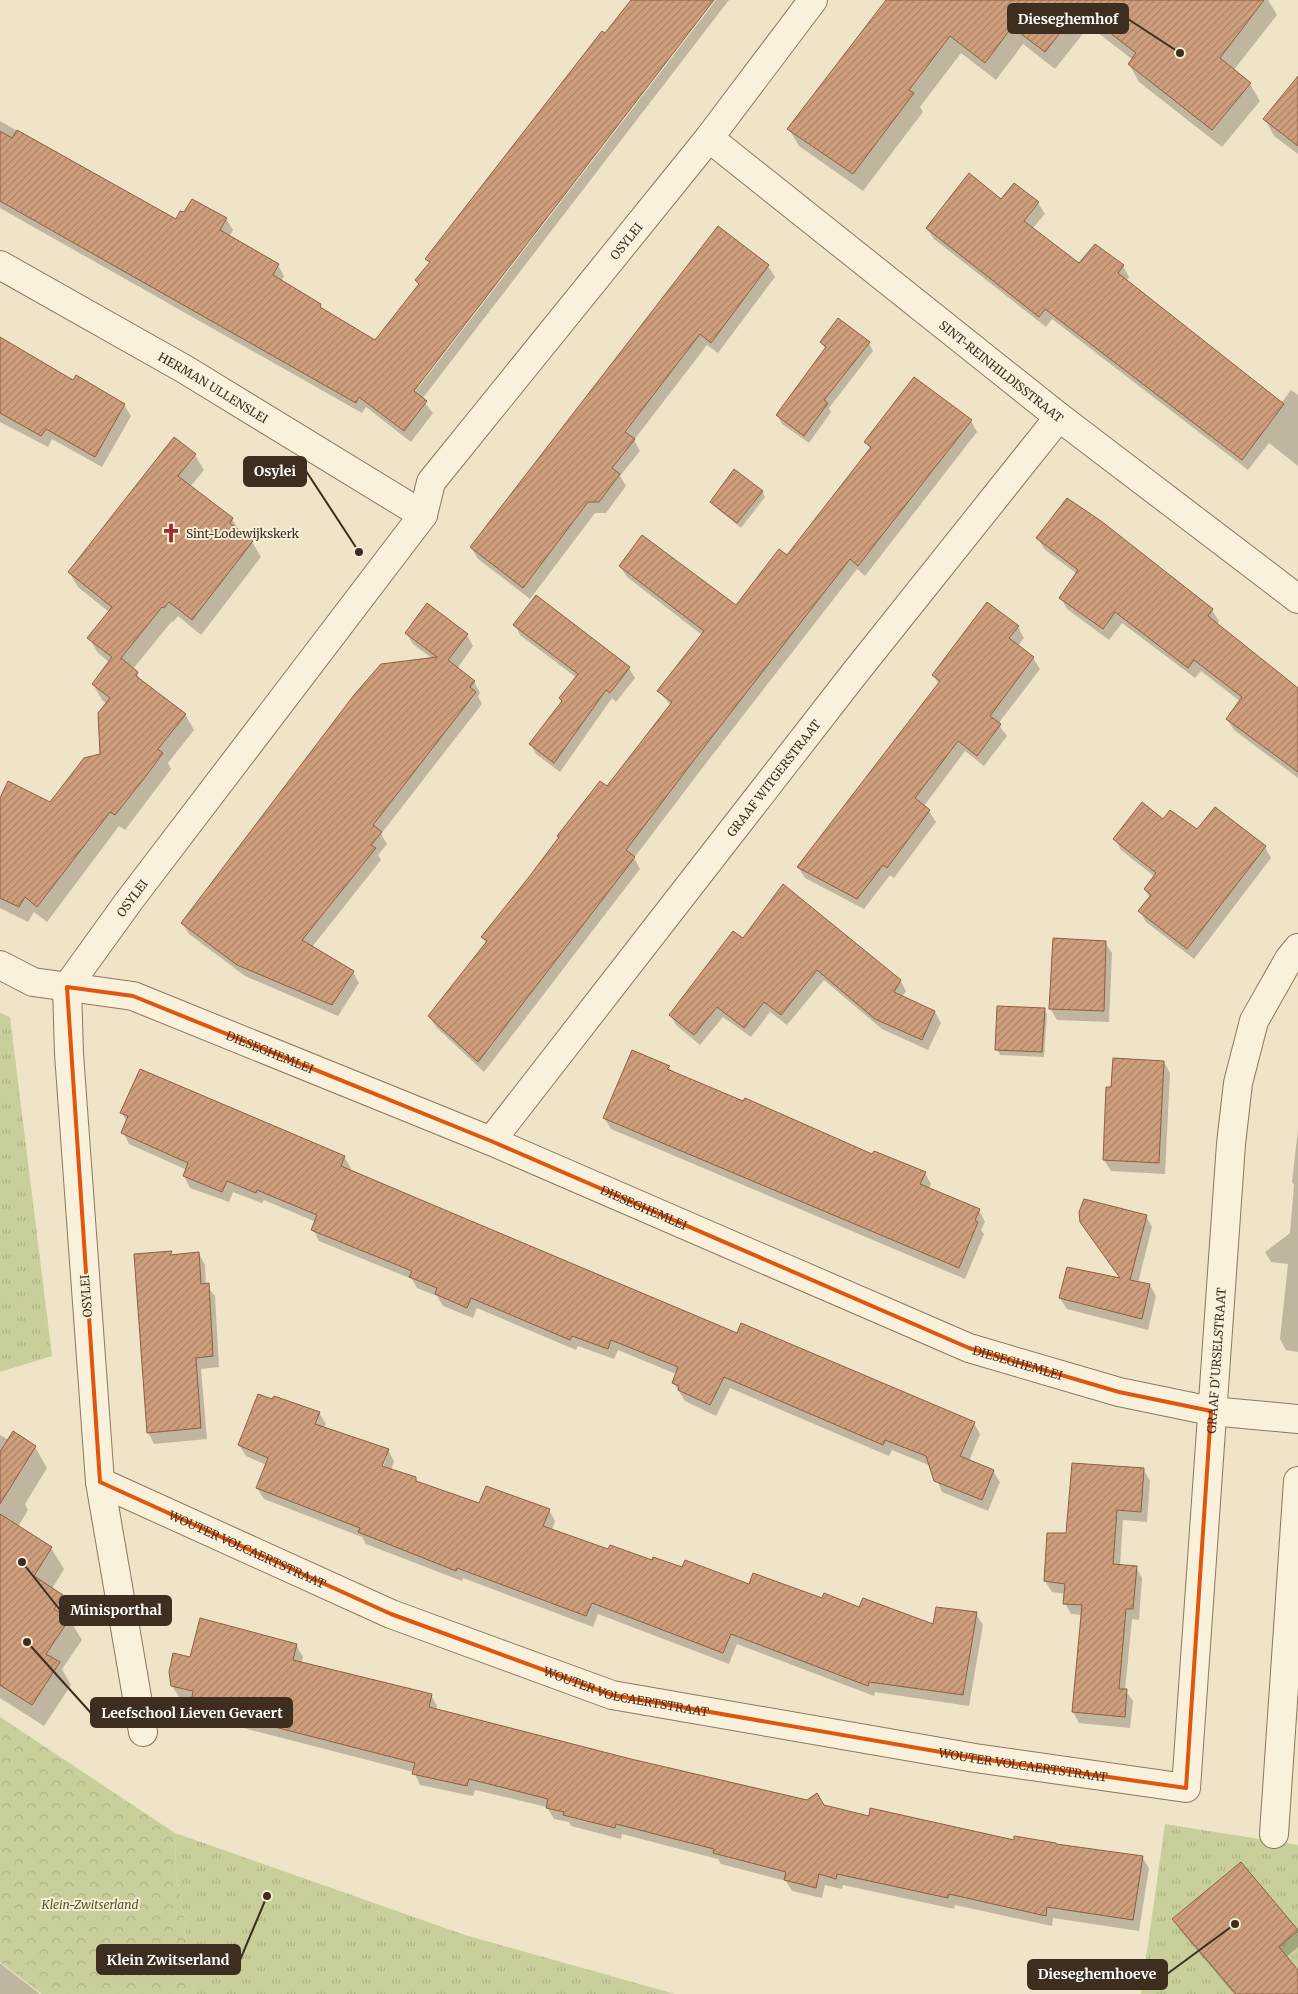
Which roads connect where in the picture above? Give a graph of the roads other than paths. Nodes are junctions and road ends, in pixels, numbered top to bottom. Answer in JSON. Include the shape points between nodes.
{"nodes":[{"id":1,"x":813,"y":0,"type":"edge"},
{"id":2,"x":709,"y":138,"type":"junction"},
{"id":3,"x":0,"y":264,"type":"edge"},
{"id":4,"x":1059,"y":417,"type":"junction"},
{"id":5,"x":423,"y":515,"type":"junction"},
{"id":6,"x":1298,"y":599,"type":"edge"},
{"id":7,"x":1298,"y":948,"type":"edge"},
{"id":8,"x":0,"y":965,"type":"edge"},
{"id":9,"x":67,"y":986,"type":"junction"},
{"id":10,"x":491,"y":1140,"type":"junction"},
{"id":11,"x":1211,"y":1411,"type":"junction"},
{"id":12,"x":1298,"y":1419,"type":"edge"},
{"id":13,"x":1298,"y":1481,"type":"edge"},
{"id":14,"x":100,"y":1482,"type":"junction"},
{"id":15,"x":143,"y":1732,"type":"dead end"},
{"id":16,"x":1186,"y":1788,"type":"joint"},
{"id":17,"x":1274,"y":1834,"type":"dead end"}],
"edges":[{"from":1,"to":2,"type":"street","name":"OSYLEI"},
{"from":2,"to":4,"type":"street","name":"SINT-REINHILDISSTRAAT"},
{"from":2,"to":5,"type":"street","name":"OSYLEI","via":[[431,482]]},
{"from":3,"to":5,"type":"street","name":"HERMAN ULLENSLEI","via":[[186,370]]},
{"from":4,"to":6,"type":"street","name":"SINT-REINHILDISSTRAAT"},
{"from":4,"to":10,"type":"street","name":"GRAAF WITGERSTRAAT","via":[[860,666]]},
{"from":5,"to":9,"type":"street","name":"OSYLEI"},
{"from":7,"to":11,"type":"street","name":"GRAAF D'URSELSTRAAT","via":[[1254,1021],[1238,1083],[1230,1144]]},
{"from":8,"to":9,"type":"street","name":"DIESEGHEMLEI","via":[[33,982]]},
{"from":9,"to":10,"type":"street","name":"DIESEGHEMLEI","via":[[133,996]]},
{"from":9,"to":14,"type":"street","name":"OSYLEI"},
{"from":10,"to":11,"type":"street","name":"DIESEGHEMLEI","via":[[969,1348],[1119,1392]]},
{"from":11,"to":12,"type":"street","name":"DIESEGHEMLEI"},
{"from":11,"to":16,"type":"street","name":"GRAAF D'URSELSTRAAT"},
{"from":13,"to":17,"type":"street"},
{"from":14,"to":15,"type":"street","name":"OSYLEI"},
{"from":14,"to":16,"type":"street","name":"WOUTER VOLCAERTSTRAAT","via":[[391,1614],[612,1695],[975,1758]]}]}
